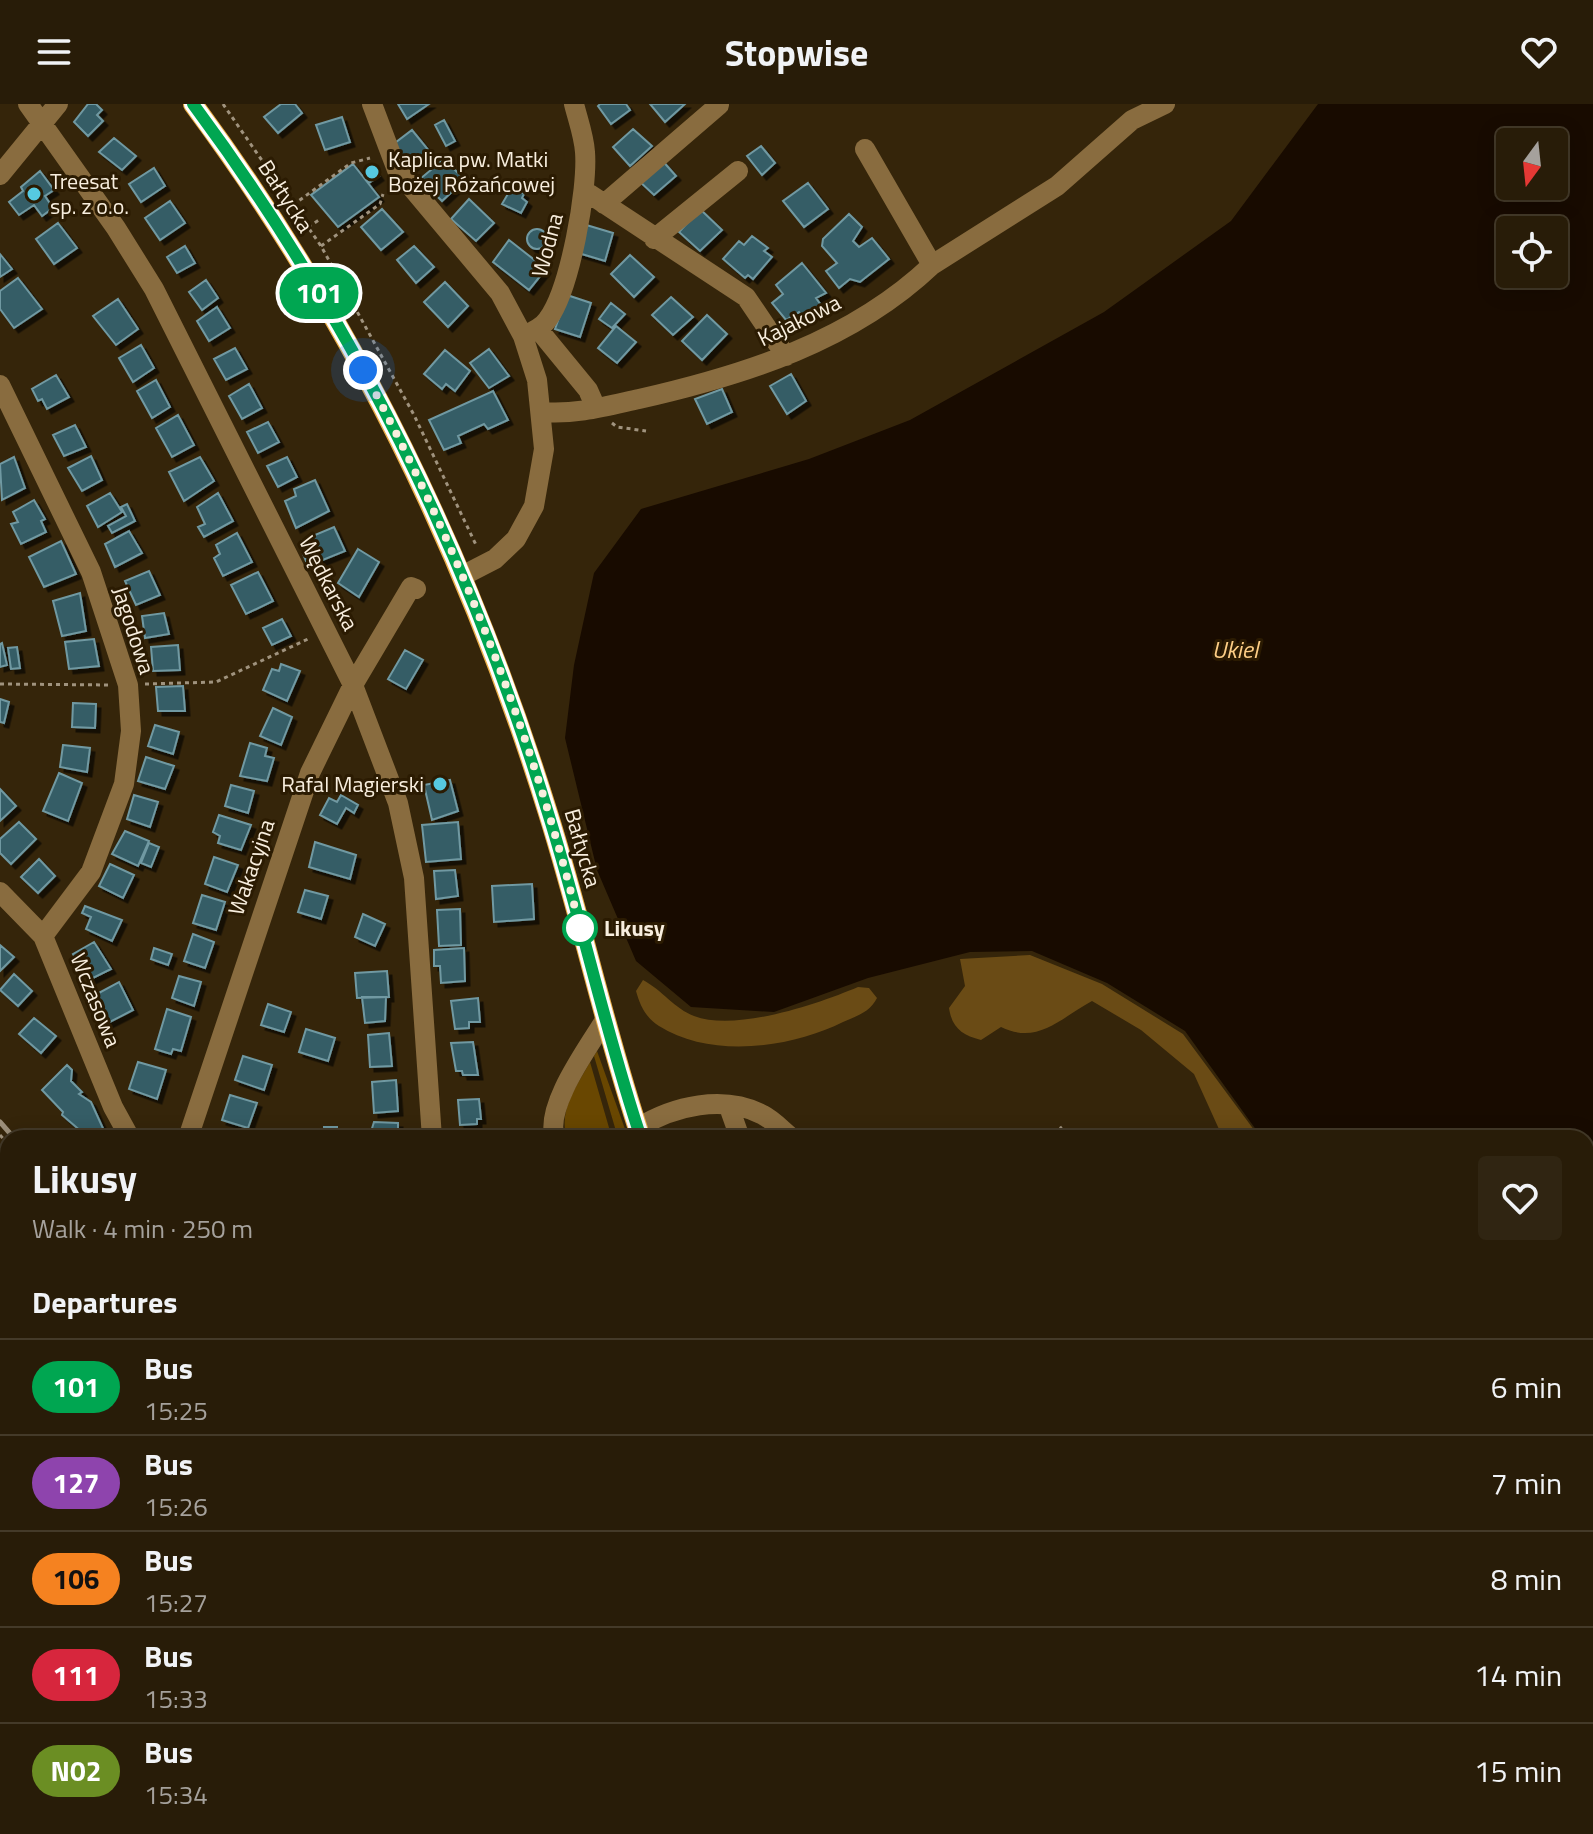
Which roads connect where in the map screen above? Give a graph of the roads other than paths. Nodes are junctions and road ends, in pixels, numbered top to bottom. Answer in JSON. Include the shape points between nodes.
{"nodes":[{"id":1,"x":28,"y":104,"type":"edge"},
{"id":2,"x":58,"y":104,"type":"edge"},
{"id":3,"x":193,"y":104,"type":"edge"},
{"id":4,"x":372,"y":104,"type":"edge"},
{"id":5,"x":574,"y":104,"type":"edge"},
{"id":6,"x":1165,"y":104,"type":"edge"},
{"id":7,"x":719,"y":105,"type":"edge"},
{"id":8,"x":44,"y":122,"type":"junction"},
{"id":9,"x":865,"y":149,"type":"dead end"},
{"id":10,"x":738,"y":171,"type":"dead end"},
{"id":11,"x":0,"y":175,"type":"edge"},
{"id":12,"x":585,"y":191,"type":"junction"},
{"id":13,"x":604,"y":204,"type":"junction"},
{"id":14,"x":654,"y":239,"type":"junction"},
{"id":15,"x":932,"y":265,"type":"junction"},
{"id":16,"x":530,"y":333,"type":"junction"},
{"id":17,"x":568,"y":353,"type":"junction"},
{"id":18,"x":786,"y":356,"type":"junction"},
{"id":19,"x":534,"y":371,"type":"junction"},
{"id":20,"x":0,"y":385,"type":"edge"},
{"id":21,"x":596,"y":408,"type":"junction"},
{"id":22,"x":542,"y":412,"type":"junction"},
{"id":23,"x":462,"y":576,"type":"junction"},
{"id":24,"x":416,"y":589,"type":"dead end"},
{"id":25,"x":353,"y":685,"type":"junction"},
{"id":26,"x":0,"y":892,"type":"edge"},
{"id":27,"x":43,"y":936,"type":"junction"},
{"id":28,"x":605,"y":1020,"type":"junction"},
{"id":29,"x":729,"y":1107,"type":"junction"},
{"id":30,"x":126,"y":1130,"type":"edge"},
{"id":31,"x":191,"y":1130,"type":"edge"},
{"id":32,"x":431,"y":1130,"type":"edge"},
{"id":33,"x":552,"y":1130,"type":"edge"},
{"id":34,"x":639,"y":1130,"type":"edge"},
{"id":35,"x":643,"y":1130,"type":"edge"},
{"id":36,"x":737,"y":1130,"type":"edge"},
{"id":37,"x":782,"y":1130,"type":"edge"}],
"edges":[{"from":1,"to":8,"type":"street","name":"Wędkarska"},
{"from":2,"to":8,"type":"street"},
{"from":3,"to":23,"type":"main road","name":"Bałtycka","via":[[281,230],[340,328],[408,454]]},
{"from":4,"to":16,"type":"street","via":[[397,170]]},
{"from":5,"to":12,"type":"street","name":"Wodna","via":[[585,150]]},
{"from":6,"to":15,"type":"street","name":"Kajakowa","via":[[1132,120],[1057,186]]},
{"from":7,"to":13,"type":"street"},
{"from":8,"to":11,"type":"street"},
{"from":8,"to":25,"type":"street","name":"Wędkarska","via":[[154,289]]},
{"from":9,"to":15,"type":"street"},
{"from":10,"to":14,"type":"street"},
{"from":12,"to":13,"type":"street"},
{"from":12,"to":16,"type":"street","name":"Wodna","via":[[567,272],[549,318]]},
{"from":13,"to":14,"type":"street"},
{"from":14,"to":18,"type":"street","via":[[746,297]]},
{"from":15,"to":18,"type":"street","name":"Kajakowa","via":[[906,290]]},
{"from":16,"to":17,"type":"street"},
{"from":16,"to":19,"type":"street"},
{"from":17,"to":19,"type":"street"},
{"from":17,"to":21,"type":"street"},
{"from":18,"to":21,"type":"street","name":"Kajakowa","via":[[721,381]]},
{"from":19,"to":22,"type":"street"},
{"from":20,"to":27,"type":"street","name":"Jagodowa","via":[[91,572],[128,685],[131,731],[124,784],[91,872]]},
{"from":21,"to":22,"type":"street","name":"Kajakowa"},
{"from":22,"to":23,"type":"street","via":[[544,449],[534,506],[516,539],[495,559]]},
{"from":23,"to":28,"type":"main road","name":"Bałtycka","via":[[548,813]]},
{"from":24,"to":25,"type":"street","name":"Wakacyjna","via":[[411,587]]},
{"from":25,"to":31,"type":"street","name":"Wakacyjna","via":[[310,773]]},
{"from":25,"to":32,"type":"street","name":"Wędkarska","via":[[398,803],[414,878]]},
{"from":26,"to":27,"type":"street","name":"Wczasowa"},
{"from":27,"to":30,"type":"street","name":"Wczasowa"},
{"from":28,"to":33,"type":"street","via":[[557,1105]]},
{"from":28,"to":34,"type":"main road","name":"Bałtycka"},
{"from":29,"to":35,"type":"street","via":[[694,1105],[660,1115]]},
{"from":29,"to":36,"type":"street"},
{"from":29,"to":37,"type":"street","via":[[762,1114]]}]}
